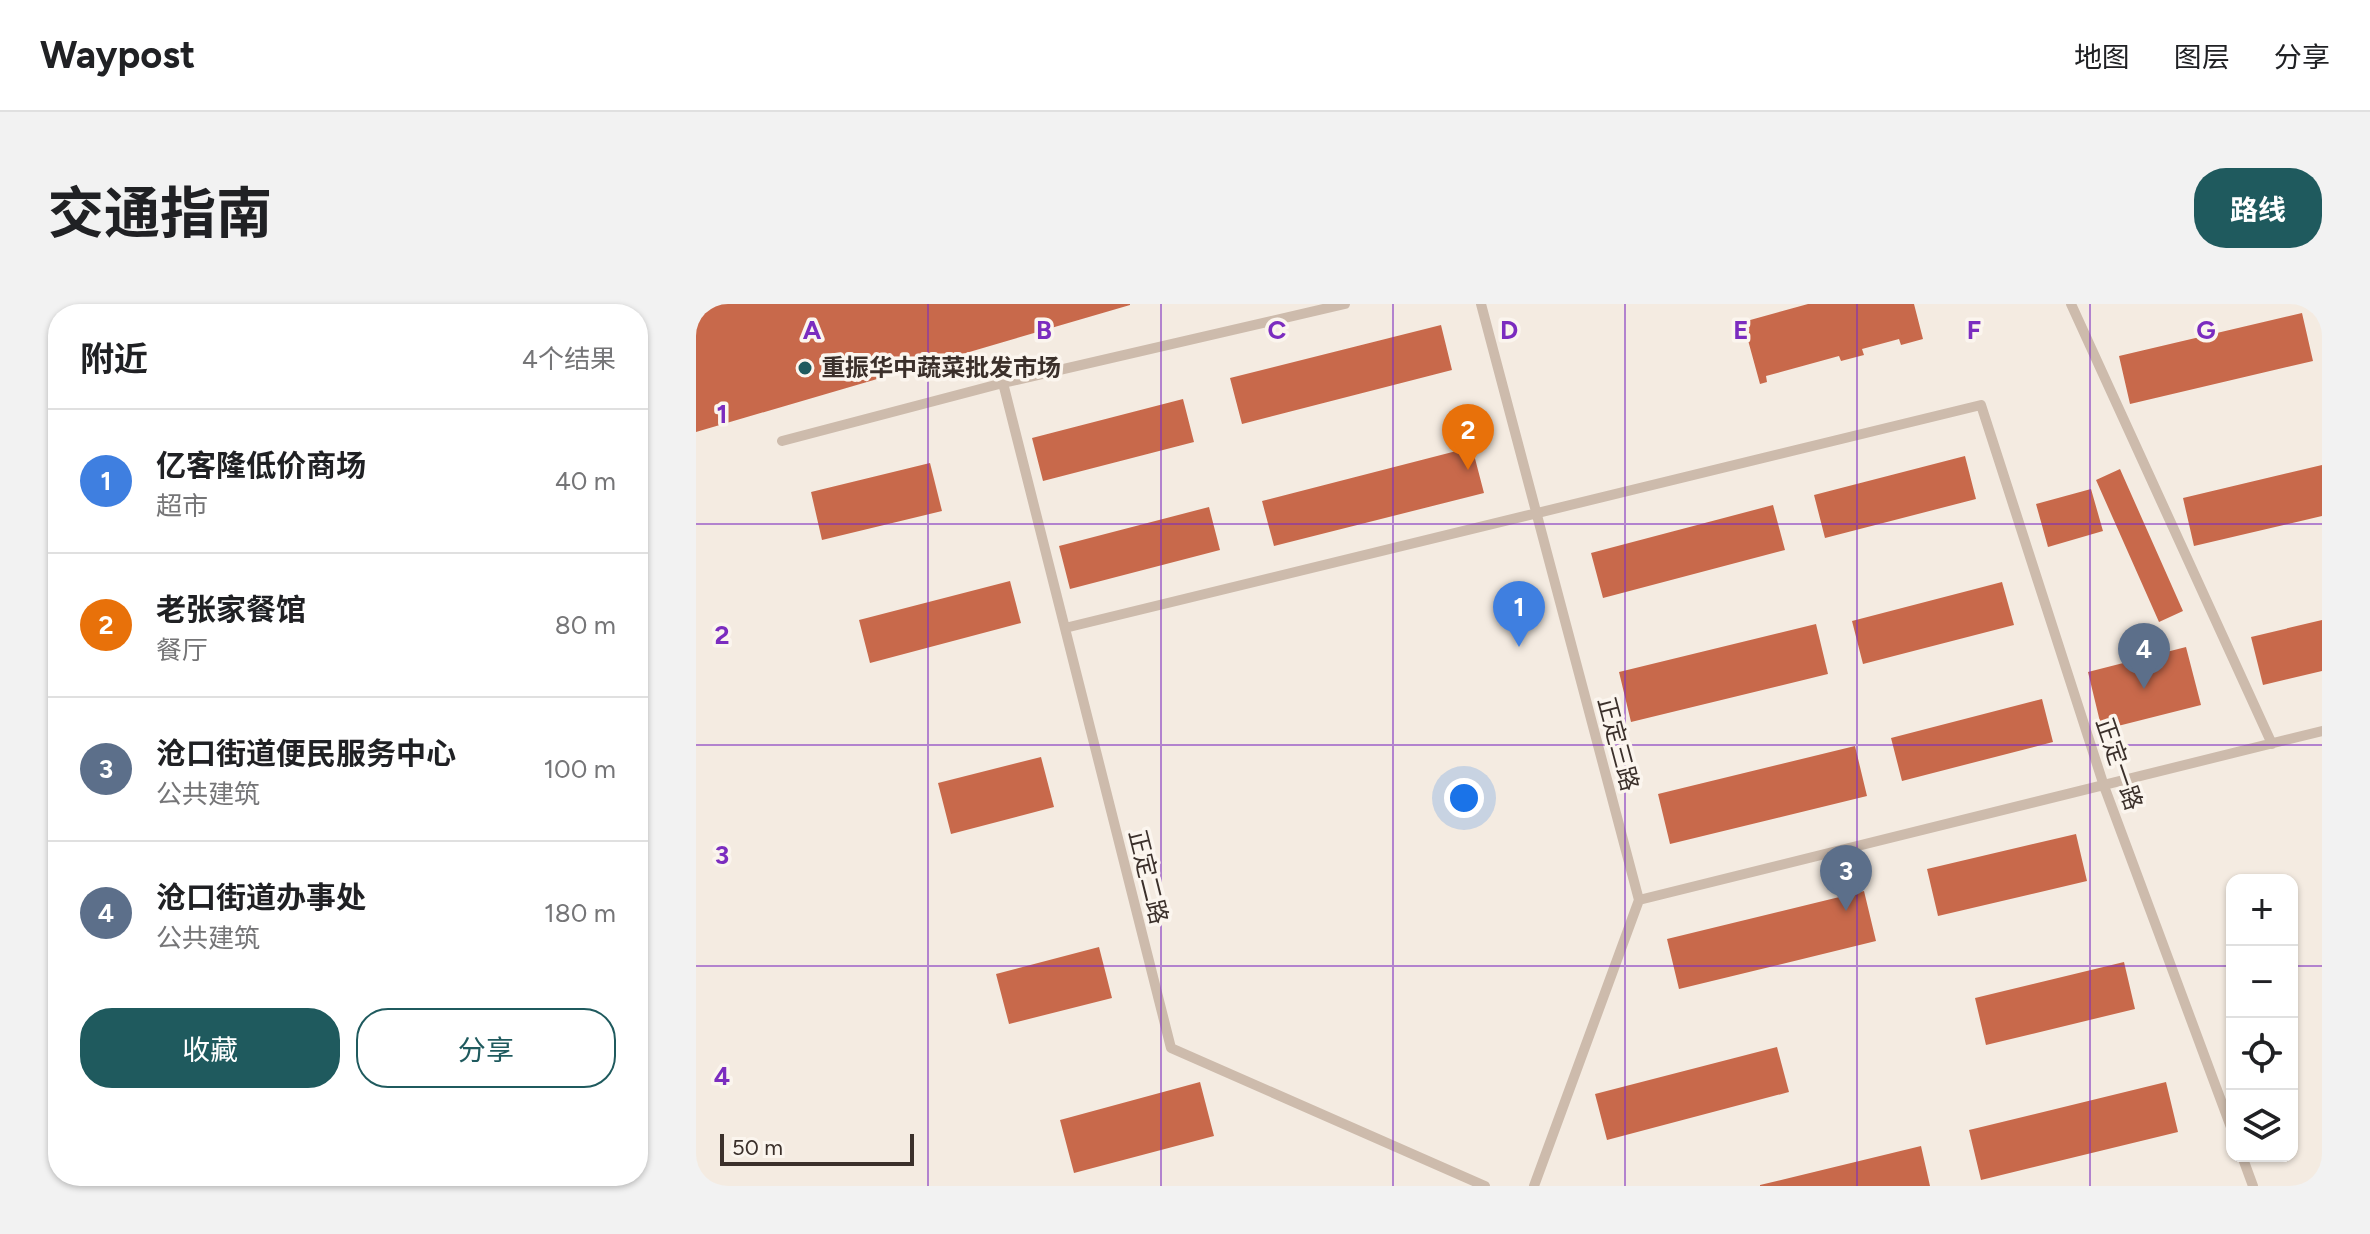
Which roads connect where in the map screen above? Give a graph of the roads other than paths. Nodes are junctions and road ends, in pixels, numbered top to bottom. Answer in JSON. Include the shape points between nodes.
{"nodes":[{"id":1,"x":1345,"y":304,"type":"edge"},
{"id":2,"x":1481,"y":304,"type":"edge"},
{"id":3,"x":2071,"y":304,"type":"edge"},
{"id":4,"x":1003,"y":383,"type":"junction"},
{"id":5,"x":782,"y":441,"type":"dead end"},
{"id":6,"x":1537,"y":515,"type":"junction"},
{"id":7,"x":1065,"y":628,"type":"junction"},
{"id":8,"x":2322,"y":731,"type":"edge"},
{"id":9,"x":2272,"y":744,"type":"junction"},
{"id":10,"x":2104,"y":786,"type":"junction"},
{"id":11,"x":1639,"y":900,"type":"junction"},
{"id":12,"x":2226,"y":1114,"type":"edge"},
{"id":13,"x":2244,"y":1162,"type":"edge"},
{"id":14,"x":1485,"y":1186,"type":"edge"},
{"id":15,"x":1534,"y":1186,"type":"edge"},
{"id":16,"x":2253,"y":1186,"type":"edge"}],
"edges":[{"from":1,"to":4,"type":"lane"},
{"from":2,"to":6,"type":"lane","name":"正定三路"},
{"from":3,"to":9,"type":"lane"},
{"from":4,"to":5,"type":"lane"},
{"from":4,"to":7,"type":"lane","name":"正定二路"},
{"from":6,"to":7,"type":"lane"},
{"from":6,"to":10,"type":"lane","name":"正定一路","via":[[1981,405]]},
{"from":6,"to":11,"type":"lane","name":"正定三路"},
{"from":7,"to":14,"type":"lane","name":"正定二路","via":[[1171,1048]]},
{"from":8,"to":9,"type":"lane"},
{"from":9,"to":10,"type":"lane"},
{"from":10,"to":11,"type":"lane"},
{"from":10,"to":12,"type":"lane","name":"正定一路"},
{"from":11,"to":15,"type":"lane"},
{"from":13,"to":16,"type":"lane"}]}
